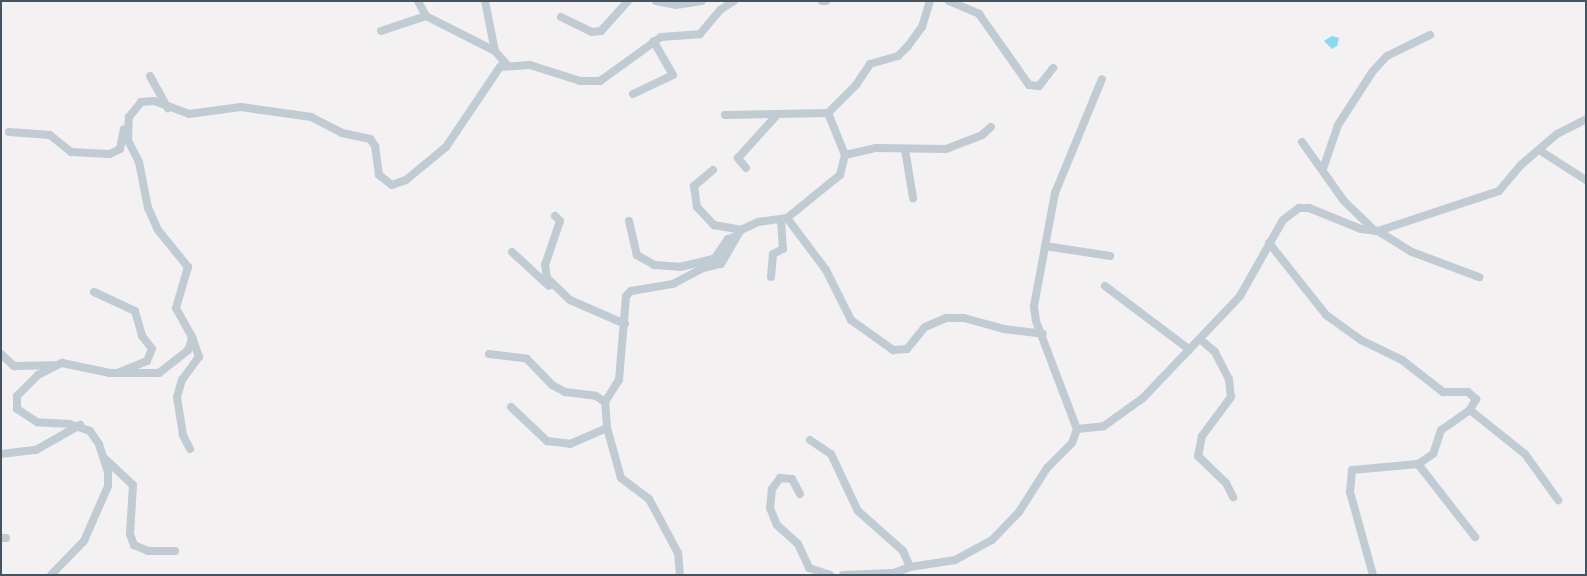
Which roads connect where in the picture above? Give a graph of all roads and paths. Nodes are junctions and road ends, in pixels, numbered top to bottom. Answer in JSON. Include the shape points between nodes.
{"nodes":[{"id":1,"x":418,"y":1,"type":"edge"},
{"id":2,"x":485,"y":1,"type":"edge"},
{"id":3,"x":628,"y":1,"type":"edge"},
{"id":4,"x":656,"y":1,"type":"edge"},
{"id":5,"x":702,"y":1,"type":"edge"},
{"id":6,"x":822,"y":1,"type":"edge"},
{"id":7,"x":826,"y":1,"type":"edge"},
{"id":8,"x":930,"y":1,"type":"edge"},
{"id":9,"x":949,"y":1,"type":"edge"},
{"id":10,"x":727,"y":2,"type":"edge"},
{"id":11,"x":426,"y":16,"type":"junction"},
{"id":12,"x":561,"y":17,"type":"dead end"},
{"id":13,"x":381,"y":31,"type":"dead end"},
{"id":14,"x":1430,"y":36,"type":"dead end"},
{"id":15,"x":653,"y":41,"type":"junction"},
{"id":16,"x":495,"y":51,"type":"junction"},
{"id":17,"x":507,"y":65,"type":"junction"},
{"id":18,"x":1053,"y":68,"type":"dead end"},
{"id":19,"x":150,"y":76,"type":"dead end"},
{"id":20,"x":1102,"y":79,"type":"dead end"},
{"id":21,"x":633,"y":94,"type":"dead end"},
{"id":22,"x":168,"y":108,"type":"junction"},
{"id":23,"x":828,"y":113,"type":"junction"},
{"id":24,"x":725,"y":115,"type":"dead end"},
{"id":25,"x":776,"y":116,"type":"junction"},
{"id":26,"x":129,"y":117,"type":"junction"},
{"id":27,"x":1586,"y":119,"type":"edge"},
{"id":28,"x":990,"y":127,"type":"dead end"},
{"id":29,"x":9,"y":132,"type":"dead end"},
{"id":30,"x":1302,"y":142,"type":"dead end"},
{"id":31,"x":905,"y":148,"type":"junction"},
{"id":32,"x":1539,"y":150,"type":"junction"},
{"id":33,"x":845,"y":155,"type":"junction"},
{"id":34,"x":746,"y":168,"type":"dead end"},
{"id":35,"x":1323,"y":169,"type":"junction"},
{"id":36,"x":713,"y":170,"type":"dead end"},
{"id":37,"x":1586,"y":180,"type":"edge"},
{"id":38,"x":913,"y":198,"type":"dead end"},
{"id":39,"x":555,"y":216,"type":"dead end"},
{"id":40,"x":784,"y":219,"type":"junction"},
{"id":41,"x":629,"y":221,"type":"dead end"},
{"id":42,"x":742,"y":230,"type":"junction"},
{"id":43,"x":1377,"y":231,"type":"junction"},
{"id":44,"x":734,"y":237,"type":"junction"},
{"id":45,"x":1269,"y":243,"type":"junction"},
{"id":46,"x":1045,"y":246,"type":"junction"},
{"id":47,"x":512,"y":252,"type":"dead end"},
{"id":48,"x":1110,"y":256,"type":"dead end"},
{"id":49,"x":771,"y":277,"type":"dead end"},
{"id":50,"x":1479,"y":277,"type":"dead end"},
{"id":51,"x":1106,"y":286,"type":"dead end"},
{"id":52,"x":558,"y":289,"type":"junction"},
{"id":53,"x":94,"y":292,"type":"dead end"},
{"id":54,"x":626,"y":324,"type":"junction"},
{"id":55,"x":1043,"y":334,"type":"junction"},
{"id":56,"x":192,"y":337,"type":"junction"},
{"id":57,"x":1200,"y":339,"type":"junction"},
{"id":58,"x":1190,"y":350,"type":"junction"},
{"id":59,"x":1,"y":354,"type":"edge"},
{"id":60,"x":489,"y":354,"type":"dead end"},
{"id":61,"x":53,"y":365,"type":"junction"},
{"id":62,"x":118,"y":373,"type":"junction"},
{"id":63,"x":605,"y":402,"type":"junction"},
{"id":64,"x":511,"y":407,"type":"dead end"},
{"id":65,"x":1470,"y":410,"type":"junction"},
{"id":66,"x":80,"y":425,"type":"junction"},
{"id":67,"x":607,"y":428,"type":"junction"},
{"id":68,"x":1077,"y":429,"type":"junction"},
{"id":69,"x":810,"y":440,"type":"dead end"},
{"id":70,"x":190,"y":450,"type":"dead end"},
{"id":71,"x":1,"y":454,"type":"edge"},
{"id":72,"x":100,"y":454,"type":"junction"},
{"id":73,"x":1418,"y":464,"type":"junction"},
{"id":74,"x":800,"y":494,"type":"dead end"},
{"id":75,"x":1233,"y":497,"type":"dead end"},
{"id":76,"x":1558,"y":500,"type":"dead end"},
{"id":77,"x":1475,"y":537,"type":"dead end"},
{"id":78,"x":175,"y":551,"type":"dead end"},
{"id":79,"x":910,"y":567,"type":"junction"},
{"id":80,"x":889,"y":574,"type":"edge"},
{"id":81,"x":51,"y":575,"type":"edge"},
{"id":82,"x":680,"y":575,"type":"edge"},
{"id":83,"x":830,"y":575,"type":"edge"},
{"id":84,"x":844,"y":575,"type":"edge"},
{"id":85,"x":1373,"y":575,"type":"edge"}],
"edges":[{"from":1,"to":11,"type":"street"},
{"from":2,"to":16,"type":"street"},
{"from":3,"to":12,"type":"street","via":[[601,31],[592,32]]},
{"from":4,"to":5,"type":"street","via":[[676,5]]},
{"from":6,"to":7,"type":"street"},
{"from":8,"to":23,"type":"street","via":[[922,27],[908,46],[898,56],[870,64],[856,86]]},
{"from":9,"to":18,"type":"street","via":[[979,14],[1029,85],[1039,86]]},
{"from":10,"to":15,"type":"street","via":[[700,34],[669,35]]},
{"from":11,"to":13,"type":"street"},
{"from":11,"to":16,"type":"street"},
{"from":14,"to":35,"type":"street","via":[[1387,56],[1373,71],[1338,125]]},
{"from":15,"to":17,"type":"street","via":[[617,72],[591,83],[530,65]]},
{"from":15,"to":21,"type":"street","via":[[673,75]]},
{"from":16,"to":17,"type":"street"},
{"from":17,"to":22,"type":"street","via":[[494,72],[446,147],[406,180],[392,185],[380,175],[375,146],[370,139],[342,133],[311,117],[241,107],[189,114]]},
{"from":19,"to":22,"type":"street"},
{"from":20,"to":46,"type":"street","via":[[1055,193]]},
{"from":22,"to":26,"type":"street","via":[[148,100],[134,108]]},
{"from":23,"to":25,"type":"street"},
{"from":23,"to":33,"type":"street"},
{"from":24,"to":25,"type":"street"},
{"from":25,"to":34,"type":"street","via":[[738,158]]},
{"from":26,"to":29,"type":"street","via":[[120,149],[110,154],[71,152],[50,135]]},
{"from":26,"to":56,"type":"street","via":[[128,140],[139,162],[148,208],[158,230],[188,267],[176,308]]},
{"from":27,"to":32,"type":"street","via":[[1557,134]]},
{"from":28,"to":31,"type":"street","via":[[982,135],[946,149]]},
{"from":30,"to":35,"type":"street"},
{"from":31,"to":33,"type":"street","via":[[876,148]]},
{"from":31,"to":38,"type":"street"},
{"from":32,"to":37,"type":"street"},
{"from":32,"to":43,"type":"street","via":[[1499,191]]},
{"from":33,"to":40,"type":"street","via":[[840,175]]},
{"from":35,"to":43,"type":"street","via":[[1344,201]]},
{"from":36,"to":42,"type":"street","via":[[694,186],[698,207],[714,224]]},
{"from":39,"to":52,"type":"street","via":[[560,221],[544,273]]},
{"from":40,"to":42,"type":"street","via":[[758,222]]},
{"from":40,"to":49,"type":"street","via":[[783,249],[772,254]]},
{"from":40,"to":55,"type":"street","via":[[826,270],[851,320],[893,350],[907,349],[925,327],[946,318],[964,318],[1004,329]]},
{"from":41,"to":44,"type":"street","via":[[637,255],[654,265],[680,267],[715,258],[728,239]]},
{"from":42,"to":44,"type":"street"},
{"from":43,"to":45,"type":"street","via":[[1309,208],[1299,208],[1283,220]]},
{"from":43,"to":50,"type":"street","via":[[1412,252]]},
{"from":44,"to":54,"type":"street","via":[[721,264],[673,284],[631,291],[624,303]]},
{"from":45,"to":57,"type":"street","via":[[1240,296]]},
{"from":45,"to":65,"type":"street","via":[[1326,315],[1361,340],[1402,360],[1443,392],[1474,394],[1476,399]]},
{"from":46,"to":48,"type":"street"},
{"from":46,"to":55,"type":"street","via":[[1034,306]]},
{"from":47,"to":52,"type":"street","via":[[550,287]]},
{"from":51,"to":58,"type":"street"},
{"from":52,"to":54,"type":"street","via":[[570,300]]},
{"from":53,"to":62,"type":"street","via":[[135,311],[142,336],[152,348],[147,361]]},
{"from":54,"to":63,"type":"street","via":[[619,380]]},
{"from":55,"to":68,"type":"street"},
{"from":56,"to":62,"type":"street","via":[[188,350],[169,368],[141,375]]},
{"from":56,"to":70,"type":"street","via":[[199,357],[182,380],[177,397],[183,435]]},
{"from":57,"to":58,"type":"street"},
{"from":57,"to":75,"type":"street","via":[[1215,352],[1229,379],[1232,397],[1202,436],[1198,456],[1226,483]]},
{"from":58,"to":68,"type":"street","via":[[1143,398],[1110,422]]},
{"from":59,"to":61,"type":"street","via":[[18,367]]},
{"from":60,"to":63,"type":"street","via":[[527,359],[552,385],[565,392],[596,396]]},
{"from":61,"to":62,"type":"street"},
{"from":61,"to":66,"type":"street","via":[[17,396],[17,409],[37,422]]},
{"from":63,"to":67,"type":"street"},
{"from":64,"to":67,"type":"street","via":[[547,442],[570,444]]},
{"from":65,"to":73,"type":"street","via":[[1441,430],[1433,454]]},
{"from":65,"to":76,"type":"street","via":[[1525,454]]},
{"from":66,"to":71,"type":"street","via":[[36,450]]},
{"from":66,"to":72,"type":"street","via":[[97,438]]},
{"from":67,"to":82,"type":"street","via":[[620,478],[649,499],[678,553]]},
{"from":68,"to":79,"type":"street","via":[[1072,443],[1047,468],[1019,512],[992,540],[955,560]]},
{"from":69,"to":79,"type":"street","via":[[831,454],[858,510],[904,551]]},
{"from":72,"to":78,"type":"street","via":[[133,485],[130,534],[134,545],[148,551]]},
{"from":72,"to":81,"type":"street","via":[[108,472],[108,486],[84,541]]},
{"from":73,"to":77,"type":"street"},
{"from":73,"to":85,"type":"street","via":[[1365,466],[1350,474],[1350,492]]},
{"from":74,"to":83,"type":"street","via":[[792,479],[780,478],[772,489],[770,508],[777,525],[798,544],[808,568]]},
{"from":79,"to":80,"type":"street"},
{"from":80,"to":84,"type":"street"}]}
